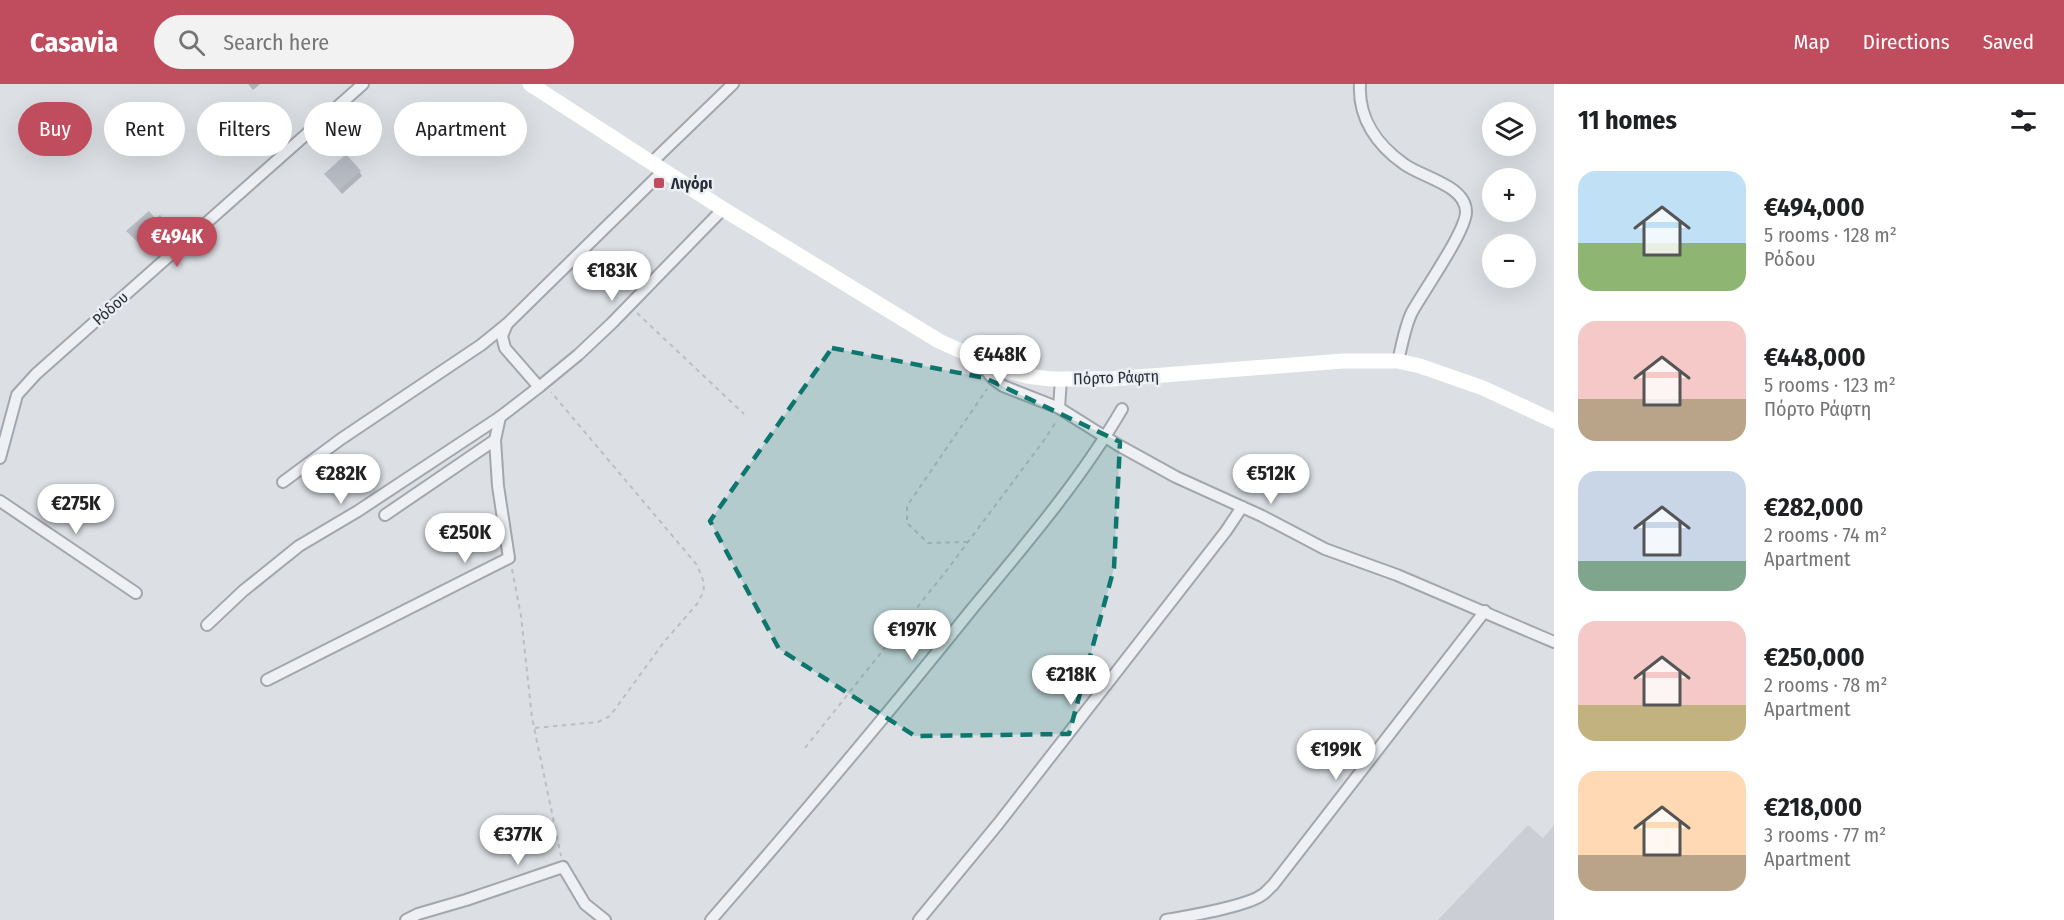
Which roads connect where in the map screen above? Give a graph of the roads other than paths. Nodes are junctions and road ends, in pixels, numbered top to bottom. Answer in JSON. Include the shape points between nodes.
{"nodes":[{"id":1,"x":363,"y":84,"type":"edge"},
{"id":2,"x":530,"y":84,"type":"edge"},
{"id":3,"x":733,"y":84,"type":"edge"},
{"id":4,"x":1360,"y":84,"type":"edge"},
{"id":5,"x":657,"y":167,"type":"junction"},
{"id":6,"x":723,"y":209,"type":"junction"},
{"id":7,"x":507,"y":324,"type":"junction"},
{"id":8,"x":1398,"y":360,"type":"junction"},
{"id":9,"x":983,"y":362,"type":"junction"},
{"id":10,"x":1060,"y":379,"type":"junction"},
{"id":11,"x":542,"y":385,"type":"junction"},
{"id":12,"x":1059,"y":408,"type":"junction"},
{"id":13,"x":1122,"y":409,"type":"dead end"},
{"id":14,"x":500,"y":417,"type":"junction"},
{"id":15,"x":1554,"y":421,"type":"edge"},
{"id":16,"x":1105,"y":437,"type":"junction"},
{"id":17,"x":495,"y":440,"type":"junction"},
{"id":18,"x":0,"y":458,"type":"edge"},
{"id":19,"x":283,"y":482,"type":"dead end"},
{"id":20,"x":0,"y":501,"type":"edge"},
{"id":21,"x":1242,"y":507,"type":"junction"},
{"id":22,"x":385,"y":515,"type":"dead end"},
{"id":23,"x":136,"y":593,"type":"dead end"},
{"id":24,"x":1485,"y":611,"type":"junction"},
{"id":25,"x":207,"y":625,"type":"dead end"},
{"id":26,"x":1554,"y":642,"type":"edge"},
{"id":27,"x":267,"y":680,"type":"dead end"},
{"id":28,"x":406,"y":920,"type":"edge"},
{"id":29,"x":605,"y":920,"type":"edge"},
{"id":30,"x":711,"y":920,"type":"edge"},
{"id":31,"x":919,"y":920,"type":"edge"},
{"id":32,"x":1166,"y":920,"type":"edge"}],
"edges":[{"from":1,"to":18,"type":"street","name":"Ρόδου","via":[[36,374],[17,395]]},
{"from":2,"to":5,"type":"main road","name":"Πόρτο Ράφτη"},
{"from":3,"to":5,"type":"street"},
{"from":4,"to":8,"type":"street","via":[[1364,118],[1379,143],[1405,165],[1456,191],[1465,201],[1466,214],[1411,315]]},
{"from":5,"to":6,"type":"main road","name":"Πόρτο Ράφτη"},
{"from":5,"to":7,"type":"street"},
{"from":6,"to":9,"type":"main road","name":"Πόρτο Ράφτη","via":[[939,341]]},
{"from":6,"to":11,"type":"street","via":[[579,355]]},
{"from":7,"to":11,"type":"street","via":[[502,336],[505,348]]},
{"from":7,"to":19,"type":"street"},
{"from":8,"to":10,"type":"main road","name":"Πόρτο Ράφτη","via":[[1112,380]]},
{"from":8,"to":15,"type":"main road","name":"Πόρτο Ράφτη","via":[[1483,388]]},
{"from":9,"to":10,"type":"main road","name":"Πόρτο Ράφτη","via":[[1027,376]]},
{"from":9,"to":12,"type":"street","via":[[993,379],[1003,386]]},
{"from":10,"to":12,"type":"street"},
{"from":11,"to":14,"type":"street"},
{"from":12,"to":16,"type":"street"},
{"from":13,"to":16,"type":"street"},
{"from":14,"to":17,"type":"street"},
{"from":14,"to":25,"type":"street","via":[[299,546]]},
{"from":16,"to":21,"type":"street","via":[[1176,477]]},
{"from":16,"to":30,"type":"street","via":[[1047,517],[931,660]]},
{"from":17,"to":22,"type":"street"},
{"from":17,"to":27,"type":"street","via":[[509,558]]},
{"from":20,"to":23,"type":"street"},
{"from":21,"to":24,"type":"street","via":[[1325,549]]},
{"from":21,"to":31,"type":"street","via":[[998,824]]},
{"from":24,"to":26,"type":"street"},
{"from":24,"to":32,"type":"street","via":[[1262,896]]},
{"from":28,"to":29,"type":"street","via":[[563,867],[585,904]]}]}
